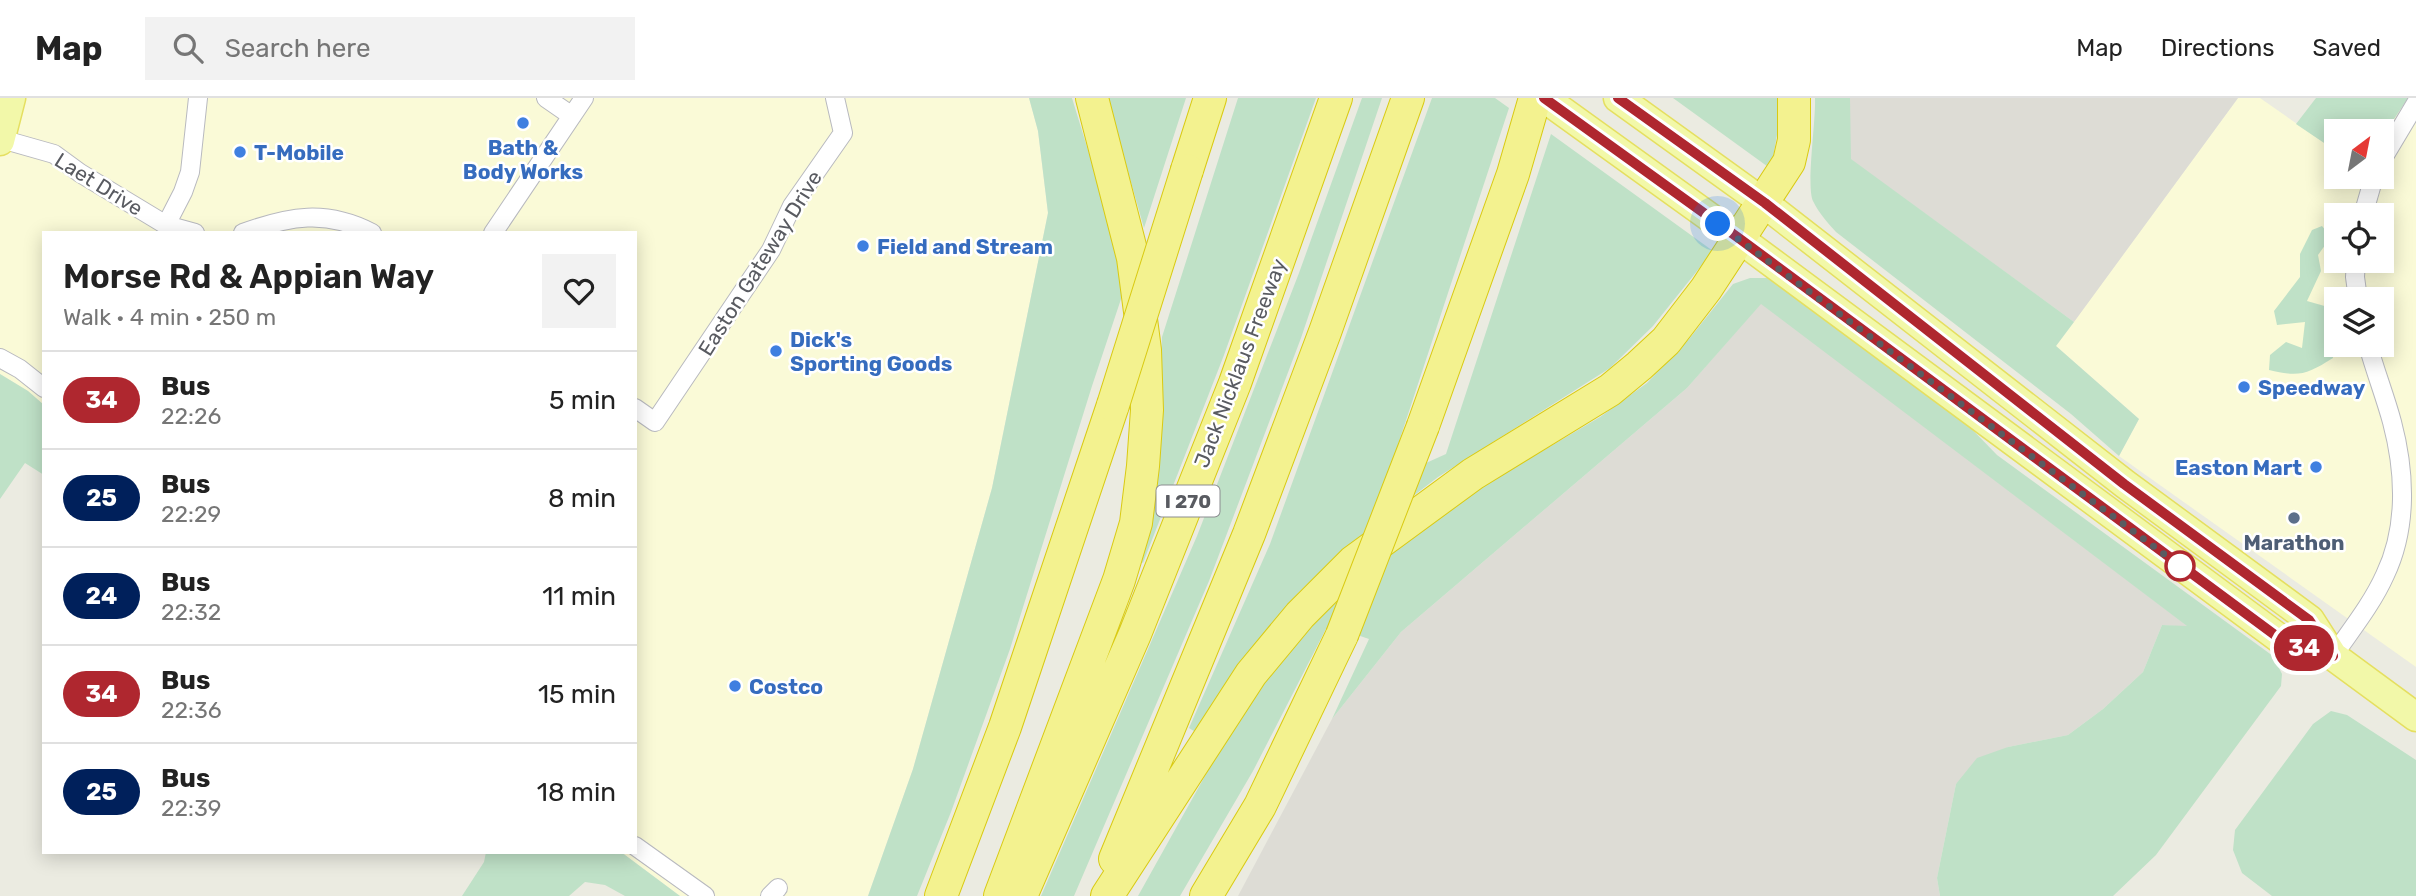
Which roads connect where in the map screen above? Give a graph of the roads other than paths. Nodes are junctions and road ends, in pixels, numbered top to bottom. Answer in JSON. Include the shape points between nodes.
{"nodes":[{"id":1,"x":11,"y":98,"type":"edge"},
{"id":2,"x":198,"y":98,"type":"edge"},
{"id":3,"x":546,"y":98,"type":"edge"},
{"id":4,"x":584,"y":98,"type":"edge"},
{"id":5,"x":835,"y":98,"type":"edge"},
{"id":6,"x":1092,"y":98,"type":"edge"},
{"id":7,"x":1210,"y":98,"type":"edge"},
{"id":8,"x":1336,"y":98,"type":"edge"},
{"id":9,"x":1408,"y":98,"type":"edge"},
{"id":10,"x":1535,"y":98,"type":"edge"},
{"id":11,"x":1544,"y":98,"type":"edge"},
{"id":12,"x":1618,"y":98,"type":"edge"},
{"id":13,"x":1794,"y":98,"type":"edge"},
{"id":14,"x":2416,"y":103,"type":"edge"},
{"id":15,"x":572,"y":116,"type":"junction"},
{"id":16,"x":0,"y":140,"type":"edge"},
{"id":17,"x":2394,"y":140,"type":"edge"},
{"id":18,"x":1765,"y":203,"type":"junction"},
{"id":19,"x":166,"y":225,"type":"junction"},
{"id":20,"x":188,"y":231,"type":"edge"},
{"id":21,"x":249,"y":231,"type":"edge"},
{"id":22,"x":369,"y":231,"type":"edge"},
{"id":23,"x":494,"y":231,"type":"edge"},
{"id":24,"x":1740,"y":239,"type":"junction"},
{"id":25,"x":2372,"y":357,"type":"edge"},
{"id":26,"x":0,"y":358,"type":"edge"},
{"id":27,"x":42,"y":386,"type":"edge"},
{"id":28,"x":637,"y":409,"type":"edge"},
{"id":29,"x":2333,"y":656,"type":"junction"},
{"id":30,"x":2416,"y":716,"type":"edge"},
{"id":31,"x":1259,"y":806,"type":"junction"},
{"id":32,"x":637,"y":847,"type":"edge"},
{"id":33,"x":705,"y":896,"type":"edge"},
{"id":34,"x":941,"y":896,"type":"edge"},
{"id":35,"x":1000,"y":896,"type":"edge"},
{"id":36,"x":1021,"y":896,"type":"edge"},
{"id":37,"x":1100,"y":896,"type":"edge"},
{"id":38,"x":1107,"y":896,"type":"edge"},
{"id":39,"x":1206,"y":896,"type":"edge"},
{"id":40,"x":1219,"y":896,"type":"edge"}],
"edges":[{"from":1,"to":16,"type":"main road"},
{"from":2,"to":19,"type":"street","via":[[190,172]]},
{"from":3,"to":15,"type":"street"},
{"from":4,"to":15,"type":"street"},
{"from":5,"to":28,"type":"street","name":"Easton Gateway Drive","via":[[843,133],[792,206],[771,250],[655,422]]},
{"from":6,"to":35,"type":"highway","via":[[1133,258],[1145,350],[1143,466],[1136,523],[1119,580]]},
{"from":7,"to":34,"type":"highway","bridge":true,"via":[[1005,727]]},
{"from":8,"to":36,"type":"highway","name":"Jack Nicklaus Freeway","number":"I 270","via":[[1235,383],[1135,634]]},
{"from":9,"to":37,"type":"highway","via":[[1249,534]]},
{"from":10,"to":31,"type":"highway","bridge":true,"via":[[1513,174],[1423,426],[1342,635]]},
{"from":11,"to":24,"type":"main road"},
{"from":12,"to":18,"type":"main road"},
{"from":13,"to":18,"type":"highway","via":[[1790,162]]},
{"from":14,"to":17,"type":"street"},
{"from":15,"to":23,"type":"street"},
{"from":16,"to":19,"type":"street","name":"Laet Drive","via":[[54,154]]},
{"from":18,"to":24,"type":"highway"},
{"from":18,"to":29,"type":"main road","via":[[2124,484],[2309,620]]},
{"from":19,"to":20,"type":"street","name":"Laet Drive"},
{"from":21,"to":22,"type":"street","via":[[279,220],[320,217]]},
{"from":24,"to":29,"type":"main road","via":[[2283,641]]},
{"from":24,"to":38,"type":"highway","via":[[1666,341],[1639,366],[1610,390],[1472,474],[1353,562],[1300,615],[1251,674]]},
{"from":25,"to":29,"type":"street","via":[[2399,454],[2400,527],[2384,577]]},
{"from":26,"to":27,"type":"street"},
{"from":29,"to":30,"type":"main road"},
{"from":31,"to":39,"type":"highway"},
{"from":31,"to":40,"type":"highway"},
{"from":32,"to":33,"type":"street"}]}
